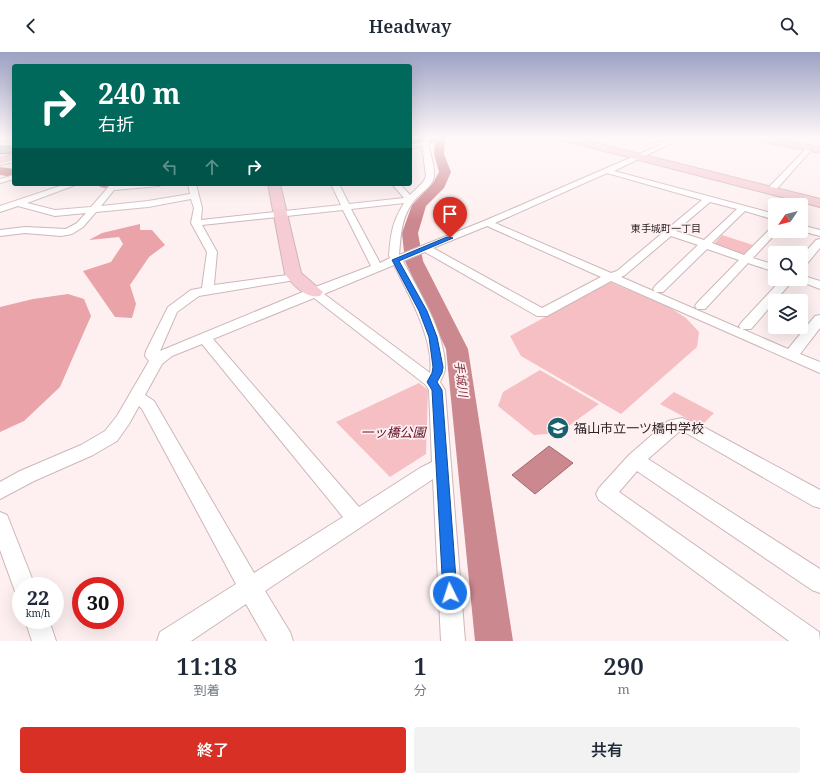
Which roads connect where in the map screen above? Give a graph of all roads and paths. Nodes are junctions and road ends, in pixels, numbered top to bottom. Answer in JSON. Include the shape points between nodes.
{"nodes":[{"id":1,"x":429,"y":165,"type":"edge"},
{"id":2,"x":619,"y":165,"type":"edge"},
{"id":3,"x":672,"y":165,"type":"edge"},
{"id":4,"x":794,"y":165,"type":"edge"},
{"id":5,"x":0,"y":169,"type":"edge"},
{"id":6,"x":12,"y":170,"type":"edge"},
{"id":7,"x":607,"y":171,"type":"junction"},
{"id":8,"x":12,"y":178,"type":"edge"},
{"id":9,"x":0,"y":181,"type":"edge"},
{"id":10,"x":68,"y":186,"type":"edge"},
{"id":11,"x":114,"y":186,"type":"edge"},
{"id":12,"x":192,"y":186,"type":"edge"},
{"id":13,"x":274,"y":186,"type":"edge"},
{"id":14,"x":336,"y":186,"type":"edge"},
{"id":15,"x":398,"y":186,"type":"edge"},
{"id":16,"x":771,"y":190,"type":"junction"},
{"id":17,"x":194,"y":196,"type":"junction"},
{"id":18,"x":707,"y":199,"type":"junction"},
{"id":19,"x":410,"y":200,"type":"junction"},
{"id":20,"x":18,"y":203,"type":"junction"},
{"id":21,"x":820,"y":203,"type":"edge"},
{"id":22,"x":346,"y":207,"type":"junction"},
{"id":23,"x":0,"y":209,"type":"edge"},
{"id":24,"x":92,"y":210,"type":"junction"},
{"id":25,"x":741,"y":210,"type":"junction"},
{"id":26,"x":280,"y":214,"type":"junction"},
{"id":27,"x":768,"y":217,"type":"edge"},
{"id":28,"x":768,"y":217,"type":"edge"},
{"id":29,"x":196,"y":223,"type":"junction"},
{"id":30,"x":487,"y":223,"type":"junction"},
{"id":31,"x":808,"y":227,"type":"edge"},
{"id":32,"x":808,"y":229,"type":"edge"},
{"id":33,"x":820,"y":230,"type":"edge"},
{"id":34,"x":670,"y":232,"type":"junction"},
{"id":35,"x":0,"y":233,"type":"edge"},
{"id":36,"x":820,"y":233,"type":"edge"},
{"id":37,"x":768,"y":236,"type":"edge"},
{"id":38,"x":820,"y":242,"type":"edge"},
{"id":39,"x":705,"y":245,"type":"junction"},
{"id":40,"x":423,"y":249,"type":"junction"},
{"id":41,"x":808,"y":256,"type":"edge"},
{"id":42,"x":397,"y":259,"type":"junction"},
{"id":43,"x":746,"y":259,"type":"junction"},
{"id":44,"x":377,"y":267,"type":"junction"},
{"id":45,"x":768,"y":267,"type":"edge"},
{"id":46,"x":617,"y":275,"type":"junction"},
{"id":47,"x":295,"y":277,"type":"junction"},
{"id":48,"x":808,"y":281,"type":"edge"},
{"id":49,"x":820,"y":285,"type":"edge"},
{"id":50,"x":782,"y":286,"type":"edge"},
{"id":51,"x":659,"y":289,"type":"junction"},
{"id":52,"x":208,"y":290,"type":"junction"},
{"id":53,"x":314,"y":292,"type":"junction"},
{"id":54,"x":701,"y":306,"type":"junction"},
{"id":55,"x":820,"y":319,"type":"edge"},
{"id":56,"x":746,"y":326,"type":"junction"},
{"id":57,"x":205,"y":338,"type":"junction"},
{"id":58,"x":794,"y":351,"type":"junction"},
{"id":59,"x":156,"y":360,"type":"junction"},
{"id":60,"x":820,"y":368,"type":"edge"},
{"id":61,"x":432,"y":382,"type":"junction"},
{"id":62,"x":136,"y":397,"type":"junction"},
{"id":63,"x":635,"y":460,"type":"junction"},
{"id":64,"x":442,"y":466,"type":"junction"},
{"id":65,"x":0,"y":491,"type":"edge"},
{"id":66,"x":820,"y":500,"type":"edge"},
{"id":67,"x":357,"y":519,"type":"junction"},
{"id":68,"x":0,"y":521,"type":"edge"},
{"id":69,"x":21,"y":577,"type":"edge"},
{"id":70,"x":820,"y":582,"type":"edge"},
{"id":71,"x":250,"y":588,"type":"junction"},
{"id":72,"x":40,"y":629,"type":"edge"},
{"id":73,"x":44,"y":641,"type":"edge"},
{"id":74,"x":169,"y":641,"type":"edge"},
{"id":75,"x":281,"y":641,"type":"edge"},
{"id":76,"x":453,"y":641,"type":"edge"},
{"id":77,"x":810,"y":641,"type":"edge"}],
"edges":[{"from":1,"to":19,"type":"street","via":[[428,182]]},
{"from":2,"to":7,"type":"street"},
{"from":3,"to":16,"type":"street"},
{"from":4,"to":16,"type":"street"},
{"from":5,"to":6,"type":"street"},
{"from":7,"to":18,"type":"street"},
{"from":7,"to":30,"type":"street"},
{"from":8,"to":9,"type":"street"},
{"from":10,"to":20,"type":"street"},
{"from":11,"to":24,"type":"street"},
{"from":12,"to":17,"type":"street"},
{"from":13,"to":26,"type":"street"},
{"from":14,"to":22,"type":"street"},
{"from":15,"to":19,"type":"street"},
{"from":16,"to":21,"type":"street"},
{"from":17,"to":24,"type":"street"},
{"from":17,"to":29,"type":"street","via":[[198,208]]},
{"from":18,"to":25,"type":"street"},
{"from":18,"to":27,"type":"street"},
{"from":18,"to":34,"type":"street"},
{"from":19,"to":22,"type":"street"},
{"from":19,"to":42,"type":"street","via":[[399,219],[396,231],[394,255]]},
{"from":20,"to":23,"type":"street"},
{"from":20,"to":24,"type":"street","via":[[55,213]]},
{"from":22,"to":26,"type":"street"},
{"from":22,"to":44,"type":"street"},
{"from":24,"to":35,"type":"street","via":[[80,225],[66,233],[25,230]]},
{"from":25,"to":28,"type":"street"},
{"from":25,"to":39,"type":"street"},
{"from":26,"to":29,"type":"street"},
{"from":26,"to":47,"type":"street"},
{"from":29,"to":52,"type":"street","via":[[212,252]]},
{"from":30,"to":40,"type":"street"},
{"from":30,"to":46,"type":"street"},
{"from":31,"to":33,"type":"street"},
{"from":32,"to":36,"type":"street"},
{"from":34,"to":39,"type":"street"},
{"from":34,"to":46,"type":"street"},
{"from":37,"to":43,"type":"street"},
{"from":38,"to":41,"type":"street"},
{"from":39,"to":43,"type":"street"},
{"from":39,"to":51,"type":"street"},
{"from":40,"to":42,"type":"street"},
{"from":40,"to":46,"type":"street","via":[[542,313]]},
{"from":42,"to":44,"type":"street"},
{"from":42,"to":61,"type":"street","via":[[433,337],[438,367]]},
{"from":43,"to":45,"type":"street"},
{"from":43,"to":54,"type":"street"},
{"from":44,"to":53,"type":"street"},
{"from":46,"to":51,"type":"street"},
{"from":46,"to":58,"type":"street"},
{"from":47,"to":52,"type":"street"},
{"from":47,"to":53,"type":"street"},
{"from":48,"to":49,"type":"street"},
{"from":50,"to":56,"type":"street"},
{"from":51,"to":54,"type":"street"},
{"from":52,"to":59,"type":"street","via":[[195,293],[172,310],[153,351],[152,356]]},
{"from":53,"to":57,"type":"street"},
{"from":53,"to":61,"type":"street"},
{"from":54,"to":56,"type":"street"},
{"from":55,"to":58,"type":"street"},
{"from":56,"to":58,"type":"street"},
{"from":57,"to":59,"type":"street"},
{"from":57,"to":67,"type":"street"},
{"from":58,"to":60,"type":"street"},
{"from":59,"to":62,"type":"street"},
{"from":61,"to":64,"type":"street","via":[[437,390]]},
{"from":62,"to":65,"type":"street","via":[[124,420],[111,436]]},
{"from":62,"to":71,"type":"street","via":[[148,405]]},
{"from":63,"to":66,"type":"street","via":[[674,425],[682,424]]},
{"from":63,"to":70,"type":"street"},
{"from":63,"to":77,"type":"street","via":[[606,494]]},
{"from":64,"to":67,"type":"street","via":[[427,472]]},
{"from":64,"to":76,"type":"street"},
{"from":67,"to":71,"type":"street"},
{"from":68,"to":69,"type":"street"},
{"from":71,"to":74,"type":"street"},
{"from":71,"to":75,"type":"street"},
{"from":72,"to":73,"type":"street"}]}
